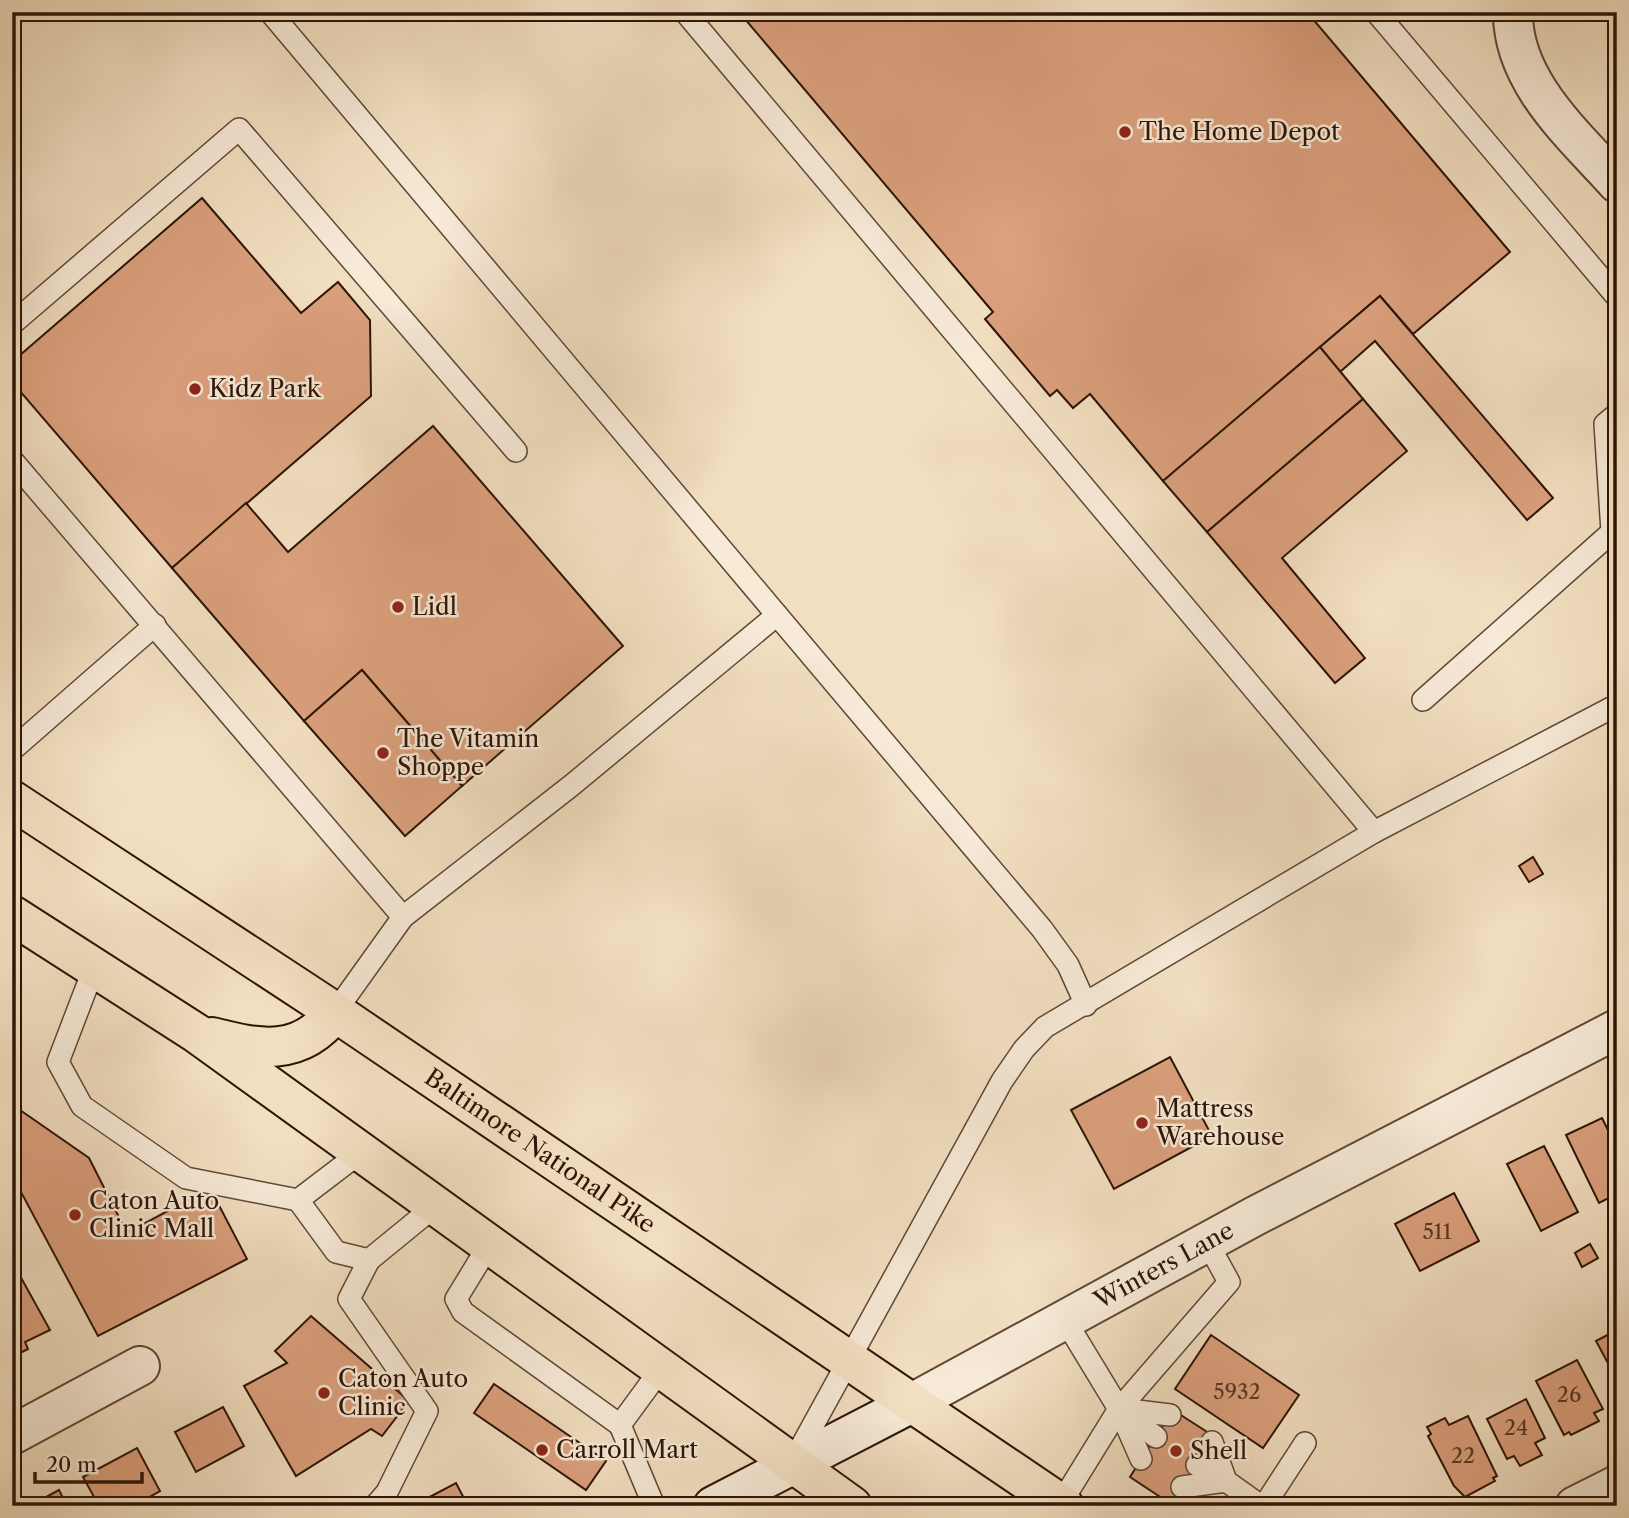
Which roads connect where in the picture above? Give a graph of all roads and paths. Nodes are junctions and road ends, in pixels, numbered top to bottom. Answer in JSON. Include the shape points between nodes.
{"nodes":[{"id":1,"x":270,"y":12,"type":"edge"},
{"id":2,"x":685,"y":12,"type":"edge"},
{"id":3,"x":1376,"y":12,"type":"edge"},
{"id":4,"x":1513,"y":12,"type":"edge"},
{"id":5,"x":1617,"y":183,"type":"edge"},
{"id":6,"x":1617,"y":297,"type":"edge"},
{"id":7,"x":12,"y":324,"type":"edge"},
{"id":8,"x":1617,"y":414,"type":"edge"},
{"id":9,"x":516,"y":451,"type":"dead end"},
{"id":10,"x":12,"y":460,"type":"edge"},
{"id":11,"x":777,"y":615,"type":"junction"},
{"id":12,"x":155,"y":625,"type":"junction"},
{"id":13,"x":1423,"y":700,"type":"dead end"},
{"id":14,"x":1617,"y":705,"type":"edge"},
{"id":15,"x":12,"y":750,"type":"edge"},
{"id":16,"x":12,"y":800,"type":"edge"},
{"id":17,"x":1374,"y":832,"type":"junction"},
{"id":18,"x":12,"y":915,"type":"edge"},
{"id":19,"x":403,"y":917,"type":"junction"},
{"id":20,"x":94,"y":968,"type":"junction"},
{"id":21,"x":1086,"y":1005,"type":"junction"},
{"id":22,"x":335,"y":1012,"type":"junction"},
{"id":23,"x":1617,"y":1029,"type":"edge"},
{"id":24,"x":196,"y":1033,"type":"junction"},
{"id":25,"x":361,"y":1152,"type":"junction"},
{"id":26,"x":298,"y":1200,"type":"junction"},
{"id":27,"x":435,"y":1206,"type":"junction"},
{"id":28,"x":1207,"y":1242,"type":"junction"},
{"id":29,"x":489,"y":1245,"type":"junction"},
{"id":30,"x":369,"y":1260,"type":"junction"},
{"id":31,"x":1065,"y":1320,"type":"junction"},
{"id":32,"x":850,"y":1360,"type":"junction"},
{"id":33,"x":140,"y":1366,"type":"dead end"},
{"id":34,"x":661,"y":1369,"type":"junction"},
{"id":35,"x":912,"y":1403,"type":"junction"},
{"id":36,"x":1119,"y":1409,"type":"junction"},
{"id":37,"x":1170,"y":1415,"type":"dead end"},
{"id":38,"x":620,"y":1426,"type":"junction"},
{"id":39,"x":12,"y":1435,"type":"edge"},
{"id":40,"x":1156,"y":1437,"type":"dead end"},
{"id":41,"x":1212,"y":1442,"type":"dead end"},
{"id":42,"x":1306,"y":1443,"type":"dead end"},
{"id":43,"x":1141,"y":1459,"type":"dead end"},
{"id":44,"x":792,"y":1464,"type":"junction"},
{"id":45,"x":1197,"y":1465,"type":"dead end"},
{"id":46,"x":1226,"y":1481,"type":"junction"},
{"id":47,"x":1617,"y":1485,"type":"edge"},
{"id":48,"x":1182,"y":1487,"type":"dead end"},
{"id":49,"x":850,"y":1505,"type":"edge"},
{"id":50,"x":1063,"y":1505,"type":"edge"},
{"id":51,"x":375,"y":1506,"type":"edge"},
{"id":52,"x":654,"y":1506,"type":"edge"},
{"id":53,"x":713,"y":1506,"type":"edge"},
{"id":54,"x":1262,"y":1506,"type":"edge"},
{"id":55,"x":1575,"y":1506,"type":"edge"}],
"edges":[{"from":1,"to":11,"type":"lane"},
{"from":2,"to":17,"type":"lane"},
{"from":3,"to":6,"type":"lane"},
{"from":4,"to":5,"type":"street","via":[[1518,53],[1533,82]]},
{"from":7,"to":9,"type":"lane","via":[[239,129]]},
{"from":8,"to":13,"type":"lane","via":[[1605,424],[1612,532]]},
{"from":10,"to":12,"type":"lane"},
{"from":11,"to":19,"type":"lane"},
{"from":11,"to":21,"type":"lane","via":[[1042,929],[1068,965]]},
{"from":12,"to":15,"type":"lane"},
{"from":12,"to":19,"type":"lane"},
{"from":14,"to":17,"type":"lane"},
{"from":16,"to":22,"type":"main road","name":"Baltimore National Pike"},
{"from":17,"to":21,"type":"lane"},
{"from":18,"to":20,"type":"main road"},
{"from":19,"to":22,"type":"lane"},
{"from":20,"to":24,"type":"main road"},
{"from":20,"to":26,"type":"lane","via":[[58,1062],[82,1107],[186,1178]]},
{"from":21,"to":32,"type":"lane","via":[[1045,1027],[1002,1081]]},
{"from":22,"to":24,"type":"main road","via":[[300,1041],[278,1048],[255,1048]]},
{"from":22,"to":32,"type":"main road","name":"Baltimore National Pike"},
{"from":23,"to":28,"type":"street","name":"Winters Lane"},
{"from":24,"to":25,"type":"main road"},
{"from":25,"to":26,"type":"lane"},
{"from":25,"to":27,"type":"main road"},
{"from":26,"to":30,"type":"lane","via":[[336,1252]]},
{"from":27,"to":29,"type":"main road"},
{"from":27,"to":30,"type":"lane"},
{"from":28,"to":31,"type":"street","name":"Winters Lane"},
{"from":28,"to":36,"type":"lane","via":[[1229,1282]]},
{"from":29,"to":34,"type":"main road"},
{"from":29,"to":38,"type":"lane","via":[[456,1299],[463,1312]]},
{"from":30,"to":51,"type":"lane","via":[[349,1299],[427,1411],[387,1492]]},
{"from":31,"to":35,"type":"street","name":"Winters Lane"},
{"from":31,"to":36,"type":"lane"},
{"from":32,"to":35,"type":"main road","name":"Baltimore National Pike"},
{"from":32,"to":44,"type":"lane"},
{"from":33,"to":39,"type":"street"},
{"from":34,"to":38,"type":"lane"},
{"from":34,"to":44,"type":"main road"},
{"from":35,"to":44,"type":"street","name":"Winters Lane"},
{"from":35,"to":50,"type":"main road","name":"Baltimore National Pike"},
{"from":36,"to":37,"type":"lane"},
{"from":36,"to":40,"type":"lane"},
{"from":36,"to":43,"type":"lane"},
{"from":36,"to":50,"type":"lane"},
{"from":38,"to":52,"type":"lane"},
{"from":41,"to":46,"type":"lane"},
{"from":42,"to":54,"type":"lane"},
{"from":44,"to":49,"type":"main road"},
{"from":44,"to":53,"type":"street","name":"Winters Lane"},
{"from":45,"to":46,"type":"lane"},
{"from":46,"to":48,"type":"lane"},
{"from":46,"to":54,"type":"lane"},
{"from":47,"to":55,"type":"street"}]}
